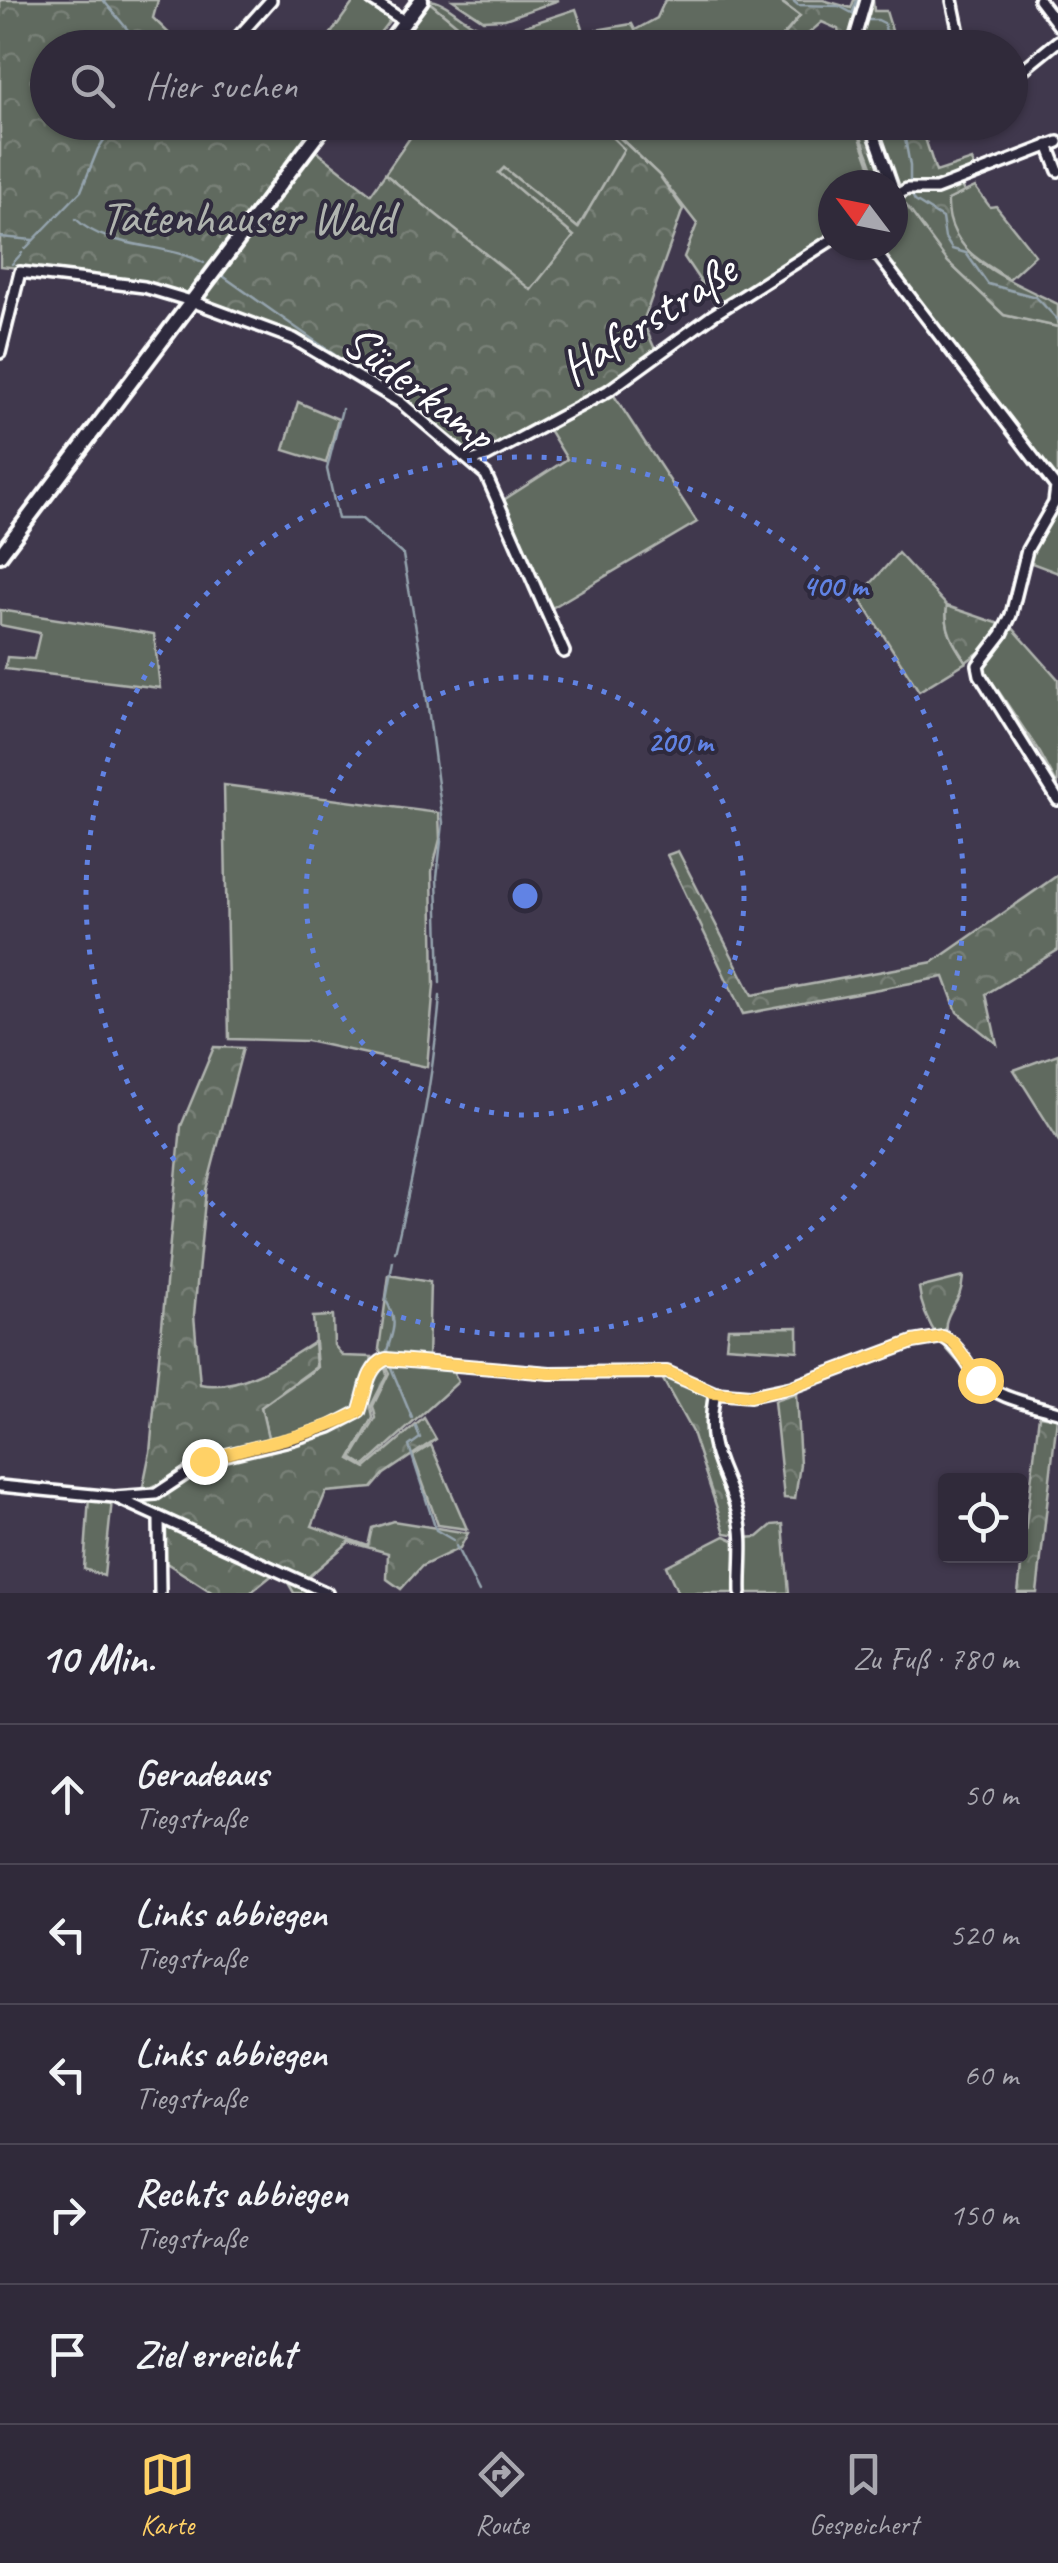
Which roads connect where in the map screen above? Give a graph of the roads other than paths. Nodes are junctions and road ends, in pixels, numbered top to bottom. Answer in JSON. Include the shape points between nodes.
{"nodes":[{"id":1,"x":272,"y":0,"type":"edge"},
{"id":2,"x":372,"y":0,"type":"edge"},
{"id":3,"x":420,"y":0,"type":"edge"},
{"id":4,"x":866,"y":0,"type":"edge"},
{"id":5,"x":952,"y":0,"type":"edge"},
{"id":6,"x":1039,"y":0,"type":"edge"},
{"id":7,"x":404,"y":21,"type":"junction"},
{"id":8,"x":1058,"y":25,"type":"edge"},
{"id":9,"x":244,"y":30,"type":"edge"},
{"id":10,"x":397,"y":30,"type":"edge"},
{"id":11,"x":856,"y":30,"type":"edge"},
{"id":12,"x":958,"y":30,"type":"edge"},
{"id":13,"x":1058,"y":41,"type":"edge"},
{"id":14,"x":1028,"y":65,"type":"edge"},
{"id":15,"x":313,"y":140,"type":"edge"},
{"id":16,"x":876,"y":140,"type":"edge"},
{"id":17,"x":1053,"y":143,"type":"edge"},
{"id":18,"x":886,"y":170,"type":"edge"},
{"id":19,"x":1058,"y":171,"type":"edge"},
{"id":20,"x":908,"y":189,"type":"edge"},
{"id":21,"x":818,"y":248,"type":"edge"},
{"id":22,"x":882,"y":260,"type":"edge"},
{"id":23,"x":192,"y":301,"type":"junction"},
{"id":24,"x":0,"y":353,"type":"edge"},
{"id":25,"x":497,"y":451,"type":"junction"},
{"id":26,"x":471,"y":461,"type":"junction"},
{"id":27,"x":486,"y":475,"type":"junction"},
{"id":28,"x":0,"y":554,"type":"edge"},
{"id":29,"x":564,"y":652,"type":"dead end"},
{"id":30,"x":1058,"y":800,"type":"edge"},
{"id":31,"x":715,"y":1393,"type":"junction"},
{"id":32,"x":1058,"y":1412,"type":"edge"},
{"id":33,"x":0,"y":1486,"type":"edge"},
{"id":34,"x":114,"y":1497,"type":"junction"},
{"id":35,"x":160,"y":1520,"type":"junction"},
{"id":36,"x":160,"y":1593,"type":"edge"},
{"id":37,"x":327,"y":1593,"type":"edge"},
{"id":38,"x":741,"y":1593,"type":"edge"}],
"edges":[{"from":1,"to":9,"type":"street"},
{"from":2,"to":7,"type":"street"},
{"from":3,"to":7,"type":"main road"},
{"from":4,"to":11,"type":"street"},
{"from":5,"to":12,"type":"street"},
{"from":6,"to":8,"type":"street"},
{"from":7,"to":10,"type":"main road"},
{"from":13,"to":14,"type":"street"},
{"from":15,"to":23,"type":"main road"},
{"from":16,"to":18,"type":"street"},
{"from":17,"to":19,"type":"street"},
{"from":17,"to":20,"type":"street","via":[[936,190]]},
{"from":21,"to":25,"type":"street","name":"Haferstraße","via":[[608,391]]},
{"from":22,"to":30,"type":"street","via":[[1056,487],[1054,503],[1026,550],[1011,615],[978,665]]},
{"from":23,"to":24,"type":"street","name":"Süderkamp","via":[[144,287],[20,272]]},
{"from":23,"to":26,"type":"street","name":"Süderkamp","via":[[340,364],[400,402]]},
{"from":23,"to":28,"type":"main road"},
{"from":25,"to":26,"type":"street","name":"Haferstraße"},
{"from":25,"to":27,"type":"street"},
{"from":26,"to":27,"type":"street","name":"Süderkamp"},
{"from":27,"to":29,"type":"street","name":"Süderkamp"},
{"from":31,"to":32,"type":"street","via":[[750,1396],[792,1387],[943,1337],[991,1390]]},
{"from":31,"to":34,"type":"street","via":[[667,1372],[550,1373],[386,1359],[372,1371],[359,1412],[330,1427],[204,1461],[156,1494]]},
{"from":31,"to":38,"type":"street","via":[[714,1454],[739,1517]]},
{"from":33,"to":34,"type":"street"},
{"from":34,"to":35,"type":"street"},
{"from":35,"to":36,"type":"street"},
{"from":35,"to":37,"type":"street"}]}
